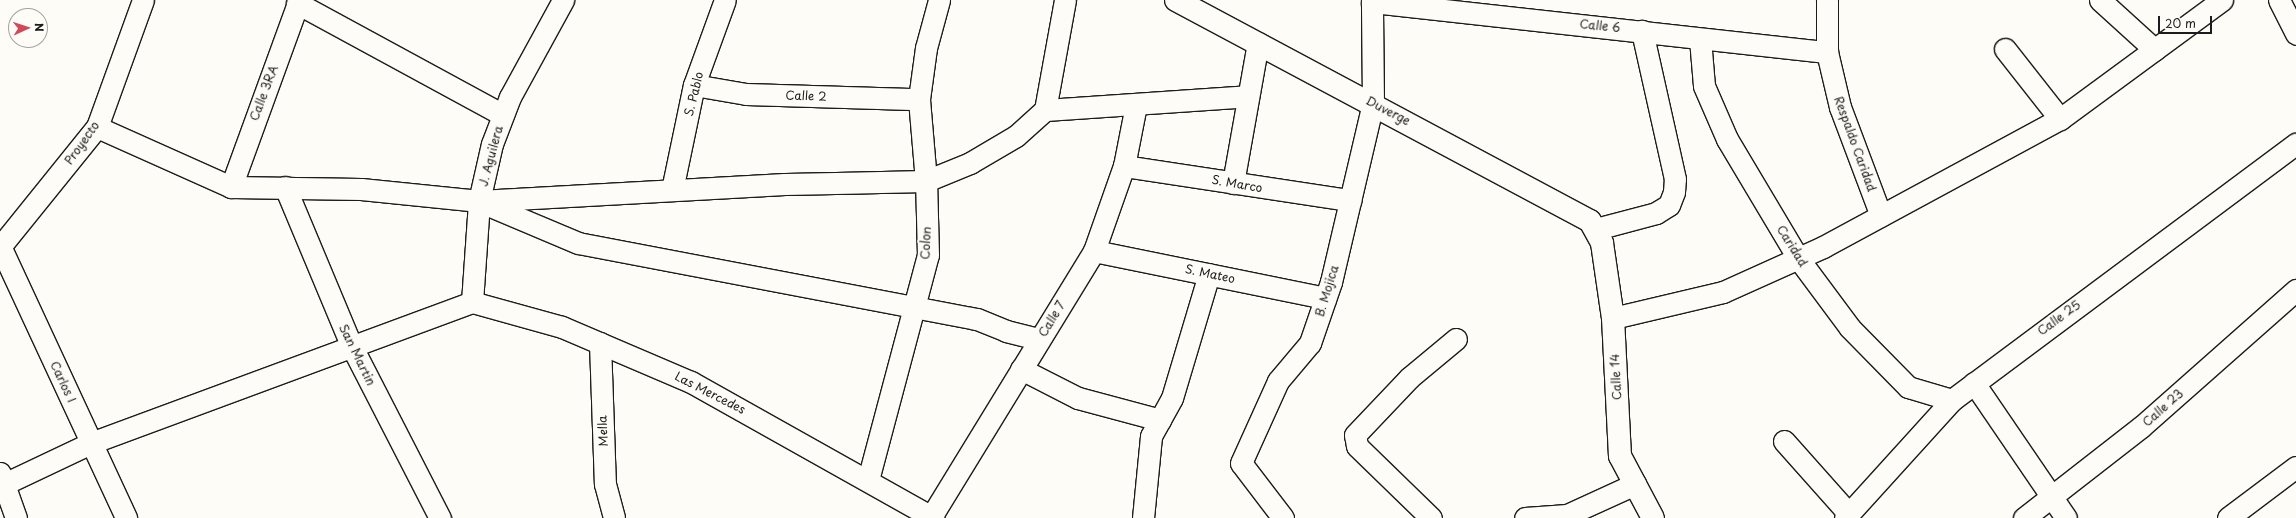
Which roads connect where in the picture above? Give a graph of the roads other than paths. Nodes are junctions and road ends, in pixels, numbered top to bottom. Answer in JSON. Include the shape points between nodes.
{"nodes":[{"id":1,"x":143,"y":0,"type":"edge"},
{"id":2,"x":563,"y":0,"type":"edge"},
{"id":3,"x":724,"y":0,"type":"edge"},
{"id":4,"x":1065,"y":0,"type":"edge"},
{"id":5,"x":1176,"y":0,"type":"edge"},
{"id":6,"x":1827,"y":0,"type":"edge"},
{"id":7,"x":2100,"y":0,"type":"edge"},
{"id":8,"x":2222,"y":0,"type":"edge"},
{"id":9,"x":2279,"y":0,"type":"edge"},
{"id":10,"x":935,"y":1,"type":"edge"},
{"id":11,"x":1372,"y":1,"type":"edge"},
{"id":12,"x":298,"y":2,"type":"edge"},
{"id":13,"x":1642,"y":31,"type":"junction"},
{"id":14,"x":2296,"y":34,"type":"edge"},
{"id":15,"x":1700,"y":39,"type":"junction"},
{"id":16,"x":1258,"y":43,"type":"junction"},
{"id":17,"x":2005,"y":49,"type":"dead end"},
{"id":18,"x":2155,"y":50,"type":"junction"},
{"id":19,"x":1827,"y":52,"type":"junction"},
{"id":20,"x":694,"y":85,"type":"junction"},
{"id":21,"x":1248,"y":96,"type":"junction"},
{"id":22,"x":919,"y":99,"type":"junction"},
{"id":23,"x":1373,"y":103,"type":"junction"},
{"id":24,"x":1136,"y":105,"type":"junction"},
{"id":25,"x":1045,"y":110,"type":"junction"},
{"id":26,"x":503,"y":115,"type":"junction"},
{"id":27,"x":2060,"y":119,"type":"junction"},
{"id":28,"x":97,"y":127,"type":"junction"},
{"id":29,"x":2296,"y":144,"type":"edge"},
{"id":30,"x":1124,"y":166,"type":"junction"},
{"id":31,"x":926,"y":180,"type":"junction"},
{"id":32,"x":1233,"y":182,"type":"junction"},
{"id":33,"x":231,"y":187,"type":"junction"},
{"id":34,"x":285,"y":187,"type":"junction"},
{"id":35,"x":672,"y":190,"type":"junction"},
{"id":36,"x":1350,"y":200,"type":"junction"},
{"id":37,"x":479,"y":201,"type":"junction"},
{"id":38,"x":1881,"y":216,"type":"junction"},
{"id":39,"x":1596,"y":229,"type":"junction"},
{"id":40,"x":0,"y":246,"type":"edge"},
{"id":41,"x":1094,"y":251,"type":"junction"},
{"id":42,"x":1798,"y":258,"type":"junction"},
{"id":43,"x":1209,"y":274,"type":"junction"},
{"id":44,"x":2296,"y":290,"type":"edge"},
{"id":45,"x":1326,"y":298,"type":"junction"},
{"id":46,"x":472,"y":302,"type":"junction"},
{"id":47,"x":913,"y":308,"type":"junction"},
{"id":48,"x":1613,"y":318,"type":"junction"},
{"id":49,"x":1039,"y":339,"type":"junction"},
{"id":50,"x":1456,"y":339,"type":"dead end"},
{"id":51,"x":600,"y":343,"type":"junction"},
{"id":52,"x":351,"y":345,"type":"junction"},
{"id":53,"x":1021,"y":369,"type":"junction"},
{"id":54,"x":1974,"y":383,"type":"junction"},
{"id":55,"x":1952,"y":400,"type":"junction"},
{"id":56,"x":1160,"y":420,"type":"junction"},
{"id":57,"x":1784,"y":441,"type":"dead end"},
{"id":58,"x":91,"y":443,"type":"junction"},
{"id":59,"x":2296,"y":467,"type":"edge"},
{"id":60,"x":868,"y":480,"type":"junction"},
{"id":61,"x":2,"y":481,"type":"edge"},
{"id":62,"x":1635,"y":484,"type":"junction"},
{"id":63,"x":2051,"y":499,"type":"junction"},
{"id":64,"x":1847,"y":516,"type":"edge"},
{"id":65,"x":932,"y":517,"type":"edge"},
{"id":66,"x":16,"y":518,"type":"edge"},
{"id":67,"x":126,"y":518,"type":"edge"},
{"id":68,"x":440,"y":518,"type":"edge"},
{"id":69,"x":614,"y":518,"type":"edge"},
{"id":70,"x":1143,"y":518,"type":"edge"},
{"id":71,"x":1283,"y":518,"type":"edge"},
{"id":72,"x":1431,"y":518,"type":"edge"},
{"id":73,"x":1526,"y":518,"type":"edge"},
{"id":74,"x":1653,"y":518,"type":"edge"},
{"id":75,"x":2024,"y":518,"type":"edge"},
{"id":76,"x":2066,"y":518,"type":"edge"},
{"id":77,"x":2228,"y":518,"type":"edge"}],
"edges":[{"from":1,"to":28,"type":"street","name":"Proyecto"},
{"from":2,"to":26,"type":"street","name":"J. Aguilera"},
{"from":3,"to":20,"type":"street","name":"S. Pablo"},
{"from":4,"to":25,"type":"street"},
{"from":5,"to":16,"type":"street","name":"Duverge"},
{"from":6,"to":19,"type":"street","name":"Respaldo Caridad"},
{"from":7,"to":18,"type":"street"},
{"from":8,"to":18,"type":"street"},
{"from":9,"to":14,"type":"street"},
{"from":10,"to":22,"type":"street","name":"Colon"},
{"from":11,"to":13,"type":"street","name":"Calle 6"},
{"from":11,"to":23,"type":"street","name":"B. Mojica"},
{"from":12,"to":26,"type":"street"},
{"from":12,"to":33,"type":"street","name":"Calle 3RA"},
{"from":13,"to":15,"type":"street","name":"Calle 6"},
{"from":13,"to":39,"type":"street","via":[[1675,179],[1674,192],[1669,205],[1656,213]]},
{"from":15,"to":19,"type":"street","name":"Calle 6"},
{"from":15,"to":42,"type":"street","name":"Caridad","via":[[1704,86],[1728,139]]},
{"from":16,"to":21,"type":"street"},
{"from":16,"to":23,"type":"street","name":"Duverge"},
{"from":17,"to":27,"type":"street"},
{"from":18,"to":27,"type":"street"},
{"from":19,"to":38,"type":"street","name":"Respaldo Caridad","via":[[1840,107]]},
{"from":20,"to":22,"type":"street","name":"Calle 2","via":[[746,94]]},
{"from":20,"to":35,"type":"street","name":"S. Pablo"},
{"from":21,"to":24,"type":"street"},
{"from":21,"to":32,"type":"street"},
{"from":22,"to":31,"type":"street","name":"Colon"},
{"from":23,"to":36,"type":"street","name":"B. Mojica"},
{"from":23,"to":39,"type":"street","name":"Duverge","via":[[1580,214]]},
{"from":24,"to":25,"type":"street"},
{"from":24,"to":30,"type":"street","name":"Calle 7"},
{"from":25,"to":31,"type":"street","via":[[1016,136],[970,163]]},
{"from":26,"to":37,"type":"street","name":"J. Aguilera","via":[[492,144]]},
{"from":27,"to":38,"type":"street"},
{"from":28,"to":33,"type":"street"},
{"from":28,"to":40,"type":"street","name":"Proyecto"},
{"from":29,"to":54,"type":"street","name":"Calle 25"},
{"from":30,"to":32,"type":"street","name":"S. Marco"},
{"from":30,"to":41,"type":"street","name":"Calle 7"},
{"from":31,"to":35,"type":"street"},
{"from":31,"to":47,"type":"street","name":"Colon","via":[[928,255]]},
{"from":32,"to":36,"type":"street","name":"S. Marco"},
{"from":33,"to":34,"type":"street"},
{"from":34,"to":37,"type":"street","via":[[362,189]]},
{"from":34,"to":52,"type":"street","name":"San Martin"},
{"from":35,"to":37,"type":"street"},
{"from":36,"to":45,"type":"street","name":"B. Mojica"},
{"from":37,"to":46,"type":"street","name":"J. Aguilera"},
{"from":37,"to":47,"type":"street","via":[[578,243]]},
{"from":38,"to":42,"type":"street"},
{"from":39,"to":48,"type":"street","name":"Calle 14","via":[[1602,243]]},
{"from":40,"to":58,"type":"street","name":"Carlos I"},
{"from":41,"to":43,"type":"street","name":"S. Mateo"},
{"from":41,"to":49,"type":"street","name":"Calle 7"},
{"from":42,"to":48,"type":"street","via":[[1723,292]]},
{"from":42,"to":55,"type":"street","name":"Caridad","via":[[1850,328],[1908,386]]},
{"from":43,"to":45,"type":"street","name":"S. Mateo"},
{"from":43,"to":56,"type":"street","via":[[1172,398]]},
{"from":44,"to":63,"type":"street","name":"Calle 23","via":[[2141,427]]},
{"from":45,"to":71,"type":"street","name":"B. Mojica","via":[[1310,343],[1278,381],[1240,463]]},
{"from":46,"to":51,"type":"street","name":"Las Mercedes","via":[[562,327]]},
{"from":46,"to":52,"type":"street"},
{"from":47,"to":49,"type":"street","via":[[977,319],[1006,331]]},
{"from":47,"to":60,"type":"street","name":"Colon"},
{"from":48,"to":62,"type":"street","name":"Calle 14","via":[[1620,456]]},
{"from":49,"to":53,"type":"street","name":"Calle 7"},
{"from":50,"to":72,"type":"street","via":[[1409,378],[1356,435],[1355,440]]},
{"from":51,"to":60,"type":"street","name":"Las Mercedes","via":[[692,382]]},
{"from":51,"to":69,"type":"street","name":"Mella","via":[[605,484]]},
{"from":52,"to":58,"type":"street"},
{"from":52,"to":68,"type":"street","name":"San Martin"},
{"from":53,"to":56,"type":"street","via":[[1078,398]]},
{"from":53,"to":65,"type":"street","name":"Calle 7"},
{"from":54,"to":55,"type":"street","name":"Calle 25"},
{"from":54,"to":63,"type":"street"},
{"from":55,"to":64,"type":"street","name":"Calle 25"},
{"from":56,"to":70,"type":"street","via":[[1151,436]]},
{"from":57,"to":64,"type":"street"},
{"from":58,"to":61,"type":"street"},
{"from":58,"to":67,"type":"street","name":"Carlos I"},
{"from":59,"to":77,"type":"street"},
{"from":60,"to":65,"type":"street","name":"Las Mercedes"},
{"from":61,"to":66,"type":"street"},
{"from":62,"to":73,"type":"street","via":[[1567,515]]},
{"from":62,"to":74,"type":"street","name":"Calle 14"},
{"from":63,"to":75,"type":"street","name":"Calle 23"},
{"from":63,"to":76,"type":"street"}]}
